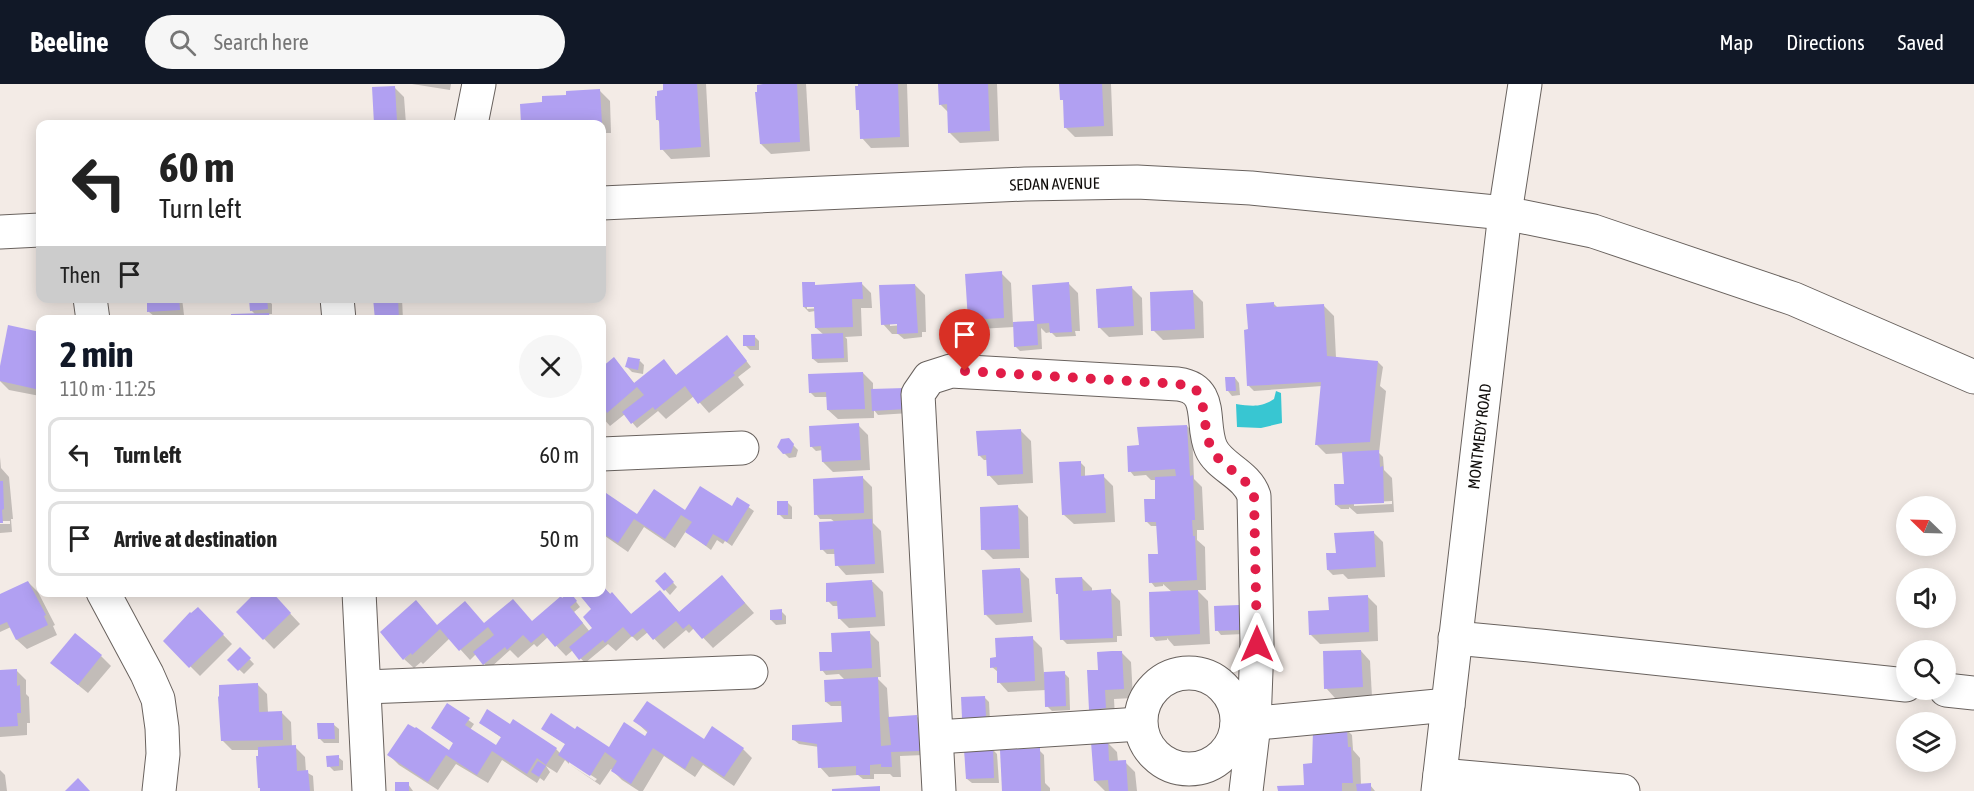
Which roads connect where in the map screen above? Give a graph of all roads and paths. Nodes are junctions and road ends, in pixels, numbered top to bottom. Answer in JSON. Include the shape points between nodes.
{"nodes":[{"id":1,"x":480,"y":84,"type":"edge"},
{"id":2,"x":1526,"y":84,"type":"edge"},
{"id":3,"x":472,"y":120,"type":"edge"},
{"id":4,"x":606,"y":203,"type":"edge"},
{"id":5,"x":1505,"y":213,"type":"junction"},
{"id":6,"x":36,"y":230,"type":"edge"},
{"id":7,"x":0,"y":232,"type":"edge"},
{"id":8,"x":1974,"y":377,"type":"edge"},
{"id":9,"x":742,"y":448,"type":"dead end"},
{"id":10,"x":606,"y":454,"type":"edge"},
{"id":11,"x":106,"y":597,"type":"edge"},
{"id":12,"x":358,"y":597,"type":"edge"},
{"id":13,"x":1455,"y":639,"type":"junction"},
{"id":14,"x":751,"y":672,"type":"dead end"},
{"id":15,"x":1896,"y":684,"type":"edge"},
{"id":16,"x":365,"y":687,"type":"junction"},
{"id":17,"x":1956,"y":691,"type":"edge"},
{"id":18,"x":1974,"y":693,"type":"edge"},
{"id":19,"x":1448,"y":705,"type":"junction"},
{"id":20,"x":1140,"y":724,"type":"junction"},
{"id":21,"x":1245,"y":724,"type":"junction"},
{"id":22,"x":937,"y":737,"type":"junction"},
{"id":23,"x":1439,"y":783,"type":"edge"},
{"id":24,"x":159,"y":791,"type":"edge"},
{"id":25,"x":369,"y":791,"type":"edge"},
{"id":26,"x":939,"y":791,"type":"edge"},
{"id":27,"x":1246,"y":791,"type":"edge"},
{"id":28,"x":1623,"y":791,"type":"edge"}],
"edges":[{"from":1,"to":3,"type":"street"},
{"from":2,"to":5,"type":"street","name":"MONTMEDY ROAD"},
{"from":4,"to":5,"type":"street","name":"SEDAN AVENUE","via":[[1137,182],[1251,188]]},
{"from":5,"to":8,"type":"street","name":"SEDAN AVENUE","via":[[1593,231],[1794,299]]},
{"from":5,"to":13,"type":"street","name":"MONTMEDY ROAD"},
{"from":6,"to":7,"type":"street"},
{"from":9,"to":10,"type":"street"},
{"from":11,"to":24,"type":"street","via":[[158,699],[163,754]]},
{"from":12,"to":16,"type":"street"},
{"from":13,"to":15,"type":"street"},
{"from":13,"to":19,"type":"street","name":"MONTMEDY ROAD"},
{"from":14,"to":16,"type":"street"},
{"from":16,"to":25,"type":"street"},
{"from":17,"to":18,"type":"street"},
{"from":19,"to":21,"type":"street"},
{"from":19,"to":23,"type":"street","name":"MONTMEDY ROAD"},
{"from":20,"to":21,"type":"street","via":[[1152,753],[1165,764],[1196,769],[1224,754]]},
{"from":20,"to":21,"type":"street","via":[[1148,693],[1174,674],[1189,672],[1205,674],[1219,682],[1230,694]]},
{"from":20,"to":22,"type":"street"},
{"from":21,"to":22,"type":"street","via":[[1257,644],[1254,496],[1249,484],[1214,453],[1203,401],[1194,387],[951,371],[929,378],[918,394]]},
{"from":21,"to":27,"type":"street"},
{"from":22,"to":26,"type":"street"},
{"from":23,"to":28,"type":"street"}]}
